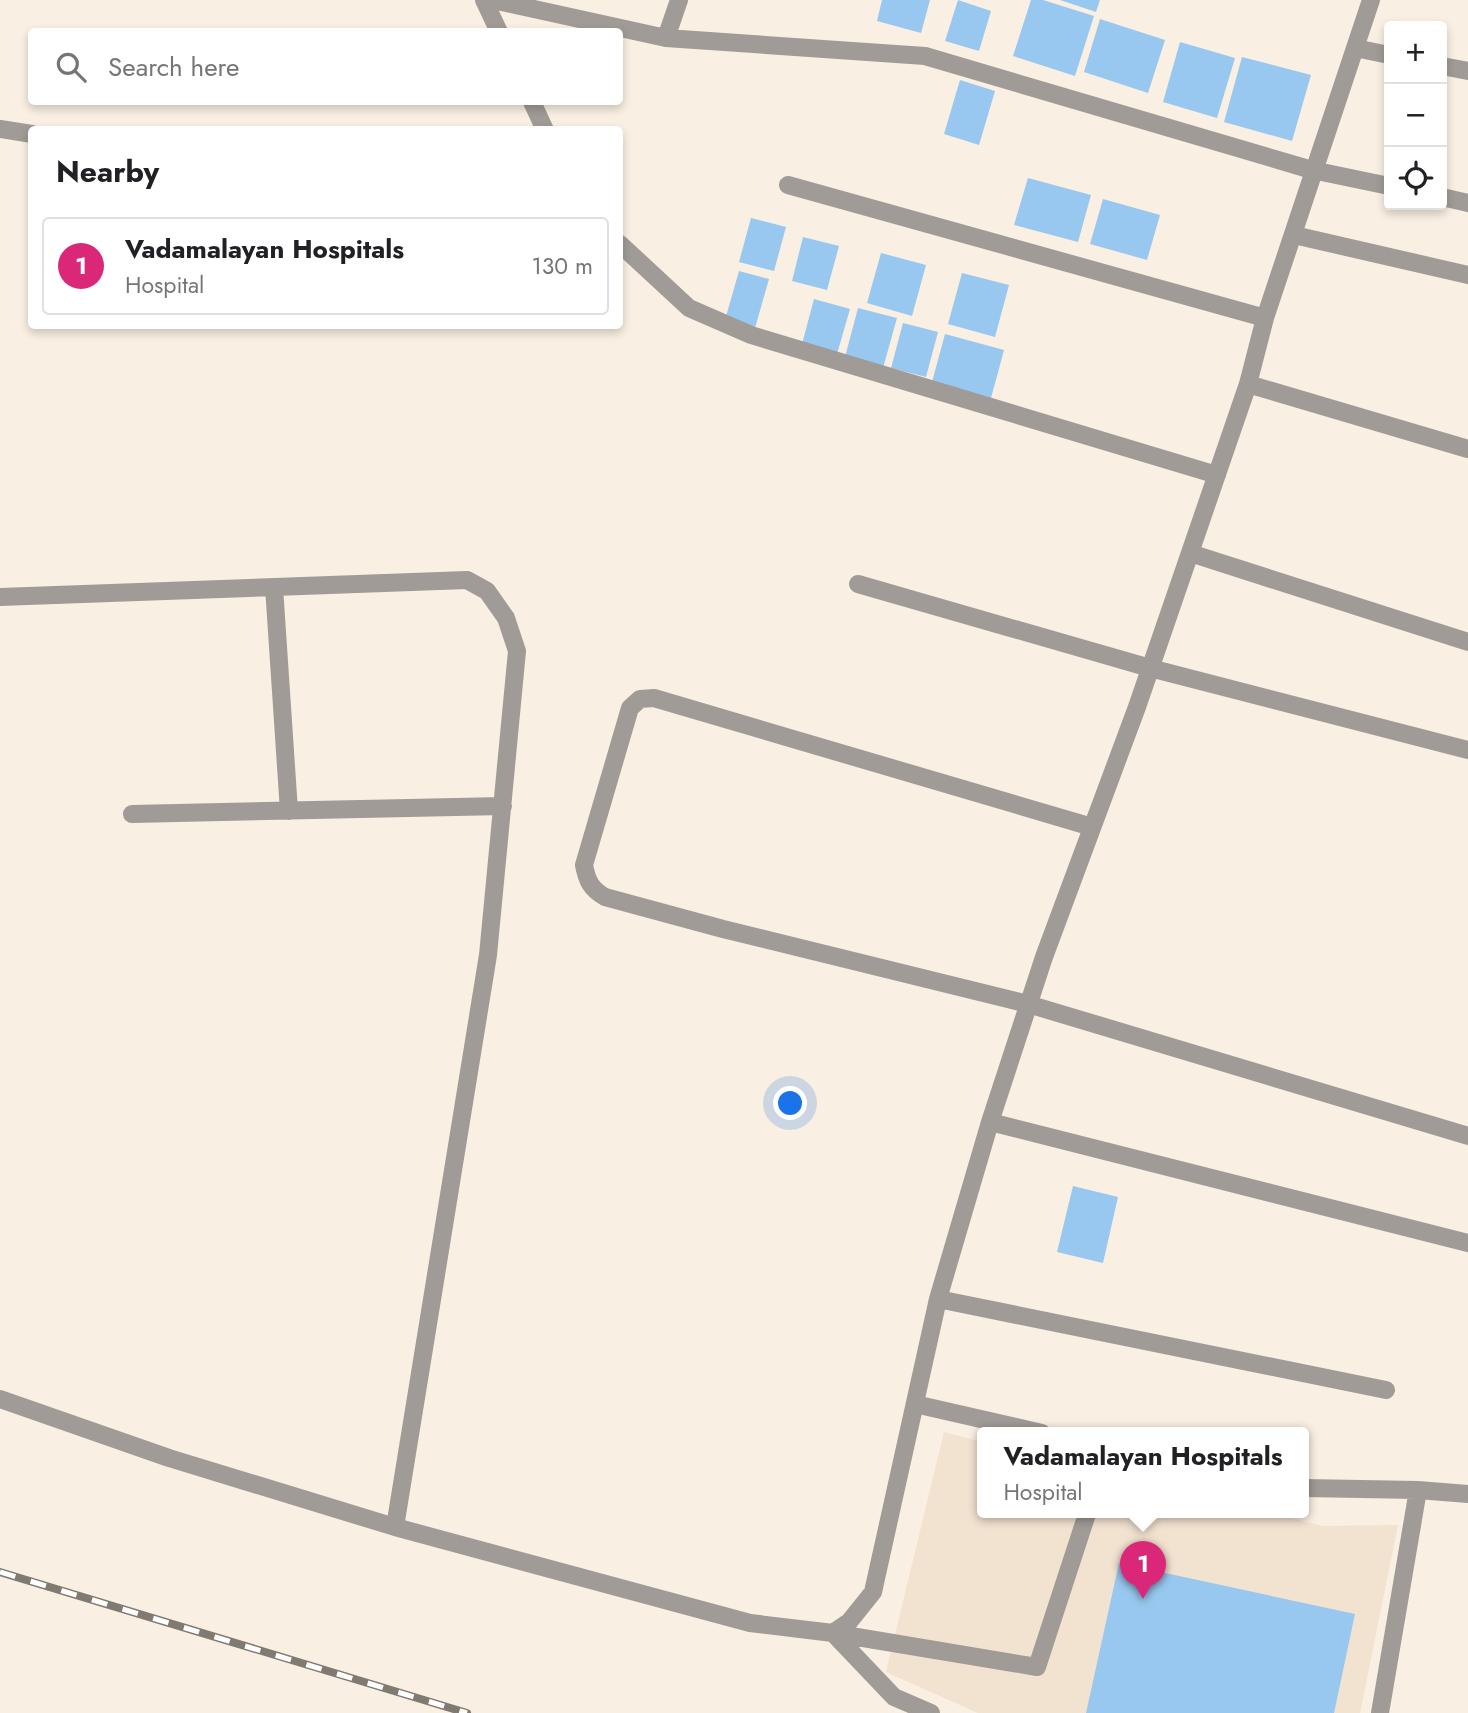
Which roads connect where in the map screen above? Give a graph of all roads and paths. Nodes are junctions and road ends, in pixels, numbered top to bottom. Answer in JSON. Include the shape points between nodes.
{"nodes":[{"id":1,"x":484,"y":0,"type":"edge"},
{"id":2,"x":493,"y":0,"type":"edge"},
{"id":3,"x":678,"y":0,"type":"edge"},
{"id":4,"x":1371,"y":0,"type":"edge"},
{"id":5,"x":497,"y":28,"type":"edge"},
{"id":6,"x":666,"y":37,"type":"junction"},
{"id":7,"x":1355,"y":48,"type":"junction"},
{"id":8,"x":1384,"y":54,"type":"edge"},
{"id":9,"x":1447,"y":67,"type":"edge"},
{"id":10,"x":1468,"y":71,"type":"edge"},
{"id":11,"x":533,"y":105,"type":"edge"},
{"id":12,"x":543,"y":126,"type":"edge"},
{"id":13,"x":0,"y":129,"type":"edge"},
{"id":14,"x":28,"y":133,"type":"edge"},
{"id":15,"x":1312,"y":170,"type":"junction"},
{"id":16,"x":788,"y":185,"type":"dead end"},
{"id":17,"x":1384,"y":186,"type":"edge"},
{"id":18,"x":1447,"y":198,"type":"edge"},
{"id":19,"x":1468,"y":203,"type":"edge"},
{"id":20,"x":1294,"y":234,"type":"junction"},
{"id":21,"x":623,"y":247,"type":"edge"},
{"id":22,"x":1468,"y":275,"type":"edge"},
{"id":23,"x":1265,"y":318,"type":"junction"},
{"id":24,"x":1248,"y":384,"type":"junction"},
{"id":25,"x":1468,"y":449,"type":"edge"},
{"id":26,"x":1217,"y":475,"type":"junction"},
{"id":27,"x":1190,"y":554,"type":"junction"},
{"id":28,"x":858,"y":584,"type":"dead end"},
{"id":29,"x":274,"y":587,"type":"junction"},
{"id":30,"x":0,"y":597,"type":"edge"},
{"id":31,"x":1468,"y":642,"type":"edge"},
{"id":32,"x":1150,"y":668,"type":"junction"},
{"id":33,"x":1468,"y":750,"type":"edge"},
{"id":34,"x":503,"y":806,"type":"junction"},
{"id":35,"x":289,"y":811,"type":"junction"},
{"id":36,"x":132,"y":814,"type":"dead end"},
{"id":37,"x":1092,"y":827,"type":"junction"},
{"id":38,"x":1028,"y":1004,"type":"junction"},
{"id":39,"x":990,"y":1122,"type":"junction"},
{"id":40,"x":1468,"y":1136,"type":"edge"},
{"id":41,"x":1468,"y":1243,"type":"edge"},
{"id":42,"x":938,"y":1299,"type":"junction"},
{"id":43,"x":1386,"y":1390,"type":"dead end"},
{"id":44,"x":0,"y":1399,"type":"edge"},
{"id":45,"x":915,"y":1404,"type":"junction"},
{"id":46,"x":1016,"y":1427,"type":"edge"},
{"id":47,"x":1309,"y":1488,"type":"edge"},
{"id":48,"x":1418,"y":1490,"type":"junction"},
{"id":49,"x":1468,"y":1494,"type":"edge"},
{"id":50,"x":1086,"y":1518,"type":"edge"},
{"id":51,"x":395,"y":1527,"type":"junction"},
{"id":52,"x":833,"y":1633,"type":"junction"},
{"id":53,"x":931,"y":1713,"type":"edge"},
{"id":54,"x":1380,"y":1713,"type":"edge"}],
"edges":[{"from":1,"to":5,"type":"street"},
{"from":2,"to":6,"type":"street"},
{"from":3,"to":6,"type":"street"},
{"from":4,"to":7,"type":"street"},
{"from":6,"to":15,"type":"street","via":[[925,55]]},
{"from":7,"to":8,"type":"street"},
{"from":7,"to":15,"type":"street"},
{"from":9,"to":10,"type":"street"},
{"from":11,"to":12,"type":"street"},
{"from":13,"to":14,"type":"street"},
{"from":15,"to":17,"type":"street"},
{"from":15,"to":20,"type":"street"},
{"from":16,"to":23,"type":"street"},
{"from":18,"to":19,"type":"street"},
{"from":20,"to":22,"type":"street"},
{"from":20,"to":23,"type":"street"},
{"from":21,"to":26,"type":"street","via":[[689,308],[751,335]]},
{"from":23,"to":24,"type":"street"},
{"from":24,"to":25,"type":"street"},
{"from":24,"to":26,"type":"street"},
{"from":26,"to":27,"type":"street"},
{"from":27,"to":31,"type":"street"},
{"from":27,"to":32,"type":"street"},
{"from":28,"to":32,"type":"street"},
{"from":29,"to":30,"type":"street"},
{"from":29,"to":34,"type":"street","via":[[467,580],[487,591],[506,618],[517,651]]},
{"from":29,"to":35,"type":"street"},
{"from":32,"to":33,"type":"street"},
{"from":32,"to":37,"type":"street"},
{"from":34,"to":35,"type":"street"},
{"from":34,"to":51,"type":"street","via":[[488,955]]},
{"from":35,"to":36,"type":"street"},
{"from":37,"to":38,"type":"street"},
{"from":37,"to":38,"type":"street","via":[[654,698],[640,699],[629,708],[584,865],[593,890],[723,929]]},
{"from":38,"to":39,"type":"street"},
{"from":38,"to":40,"type":"street"},
{"from":39,"to":41,"type":"street"},
{"from":39,"to":42,"type":"street"},
{"from":42,"to":43,"type":"street"},
{"from":42,"to":45,"type":"street"},
{"from":44,"to":51,"type":"street","via":[[169,1458]]},
{"from":45,"to":46,"type":"street"},
{"from":45,"to":52,"type":"street","via":[[873,1592],[849,1622]]},
{"from":47,"to":48,"type":"street"},
{"from":48,"to":49,"type":"street"},
{"from":48,"to":54,"type":"street"},
{"from":50,"to":52,"type":"street","via":[[1037,1667]]},
{"from":51,"to":52,"type":"street","via":[[750,1623]]},
{"from":52,"to":53,"type":"street","via":[[894,1697]]}]}
